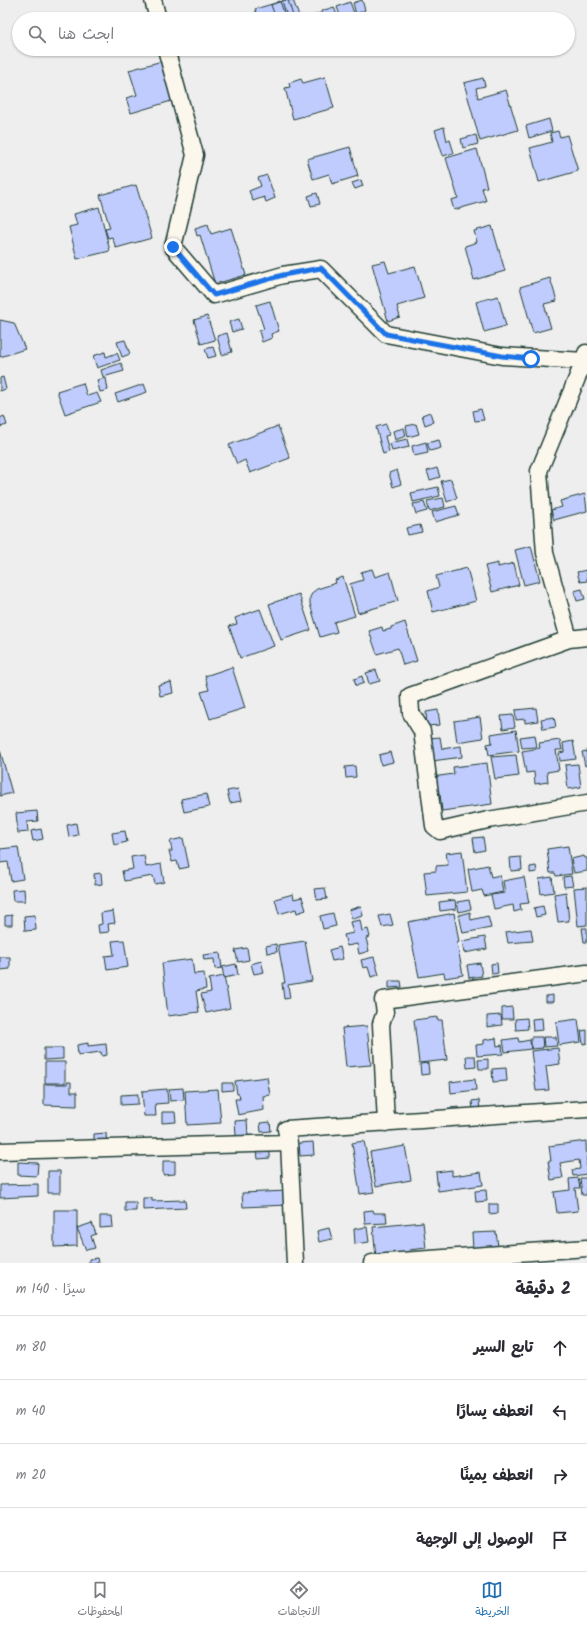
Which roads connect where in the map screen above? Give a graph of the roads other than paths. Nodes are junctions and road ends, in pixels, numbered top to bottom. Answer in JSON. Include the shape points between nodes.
{"nodes":[{"id":1,"x":153,"y":0,"type":"edge"},
{"id":2,"x":156,"y":12,"type":"edge"},
{"id":3,"x":168,"y":56,"type":"edge"},
{"id":4,"x":585,"y":356,"type":"edge"},
{"id":5,"x":587,"y":637,"type":"edge"},
{"id":6,"x":569,"y":639,"type":"junction"},
{"id":7,"x":587,"y":803,"type":"edge"},
{"id":8,"x":587,"y":973,"type":"edge"},
{"id":9,"x":587,"y":1108,"type":"edge"},
{"id":10,"x":386,"y":1123,"type":"junction"},
{"id":11,"x":288,"y":1143,"type":"junction"},
{"id":12,"x":0,"y":1151,"type":"edge"},
{"id":13,"x":587,"y":1248,"type":"edge"},
{"id":14,"x":295,"y":1263,"type":"edge"},
{"id":15,"x":372,"y":1263,"type":"edge"}],
"edges":[{"from":1,"to":2,"type":"street"},
{"from":3,"to":4,"type":"street","via":[[195,155],[173,247],[214,295],[283,275],[321,268],[386,334],[502,356]]},
{"from":4,"to":6,"type":"street","via":[[539,471],[545,553]]},
{"from":5,"to":6,"type":"street"},
{"from":6,"to":7,"type":"street","via":[[410,696],[411,713],[422,731],[434,826],[440,831]]},
{"from":8,"to":10,"type":"street","via":[[383,1000],[385,1012],[381,1024]]},
{"from":9,"to":10,"type":"street"},
{"from":10,"to":11,"type":"street","via":[[286,1129]]},
{"from":11,"to":12,"type":"street"},
{"from":11,"to":14,"type":"street"},
{"from":13,"to":15,"type":"street"}]}
